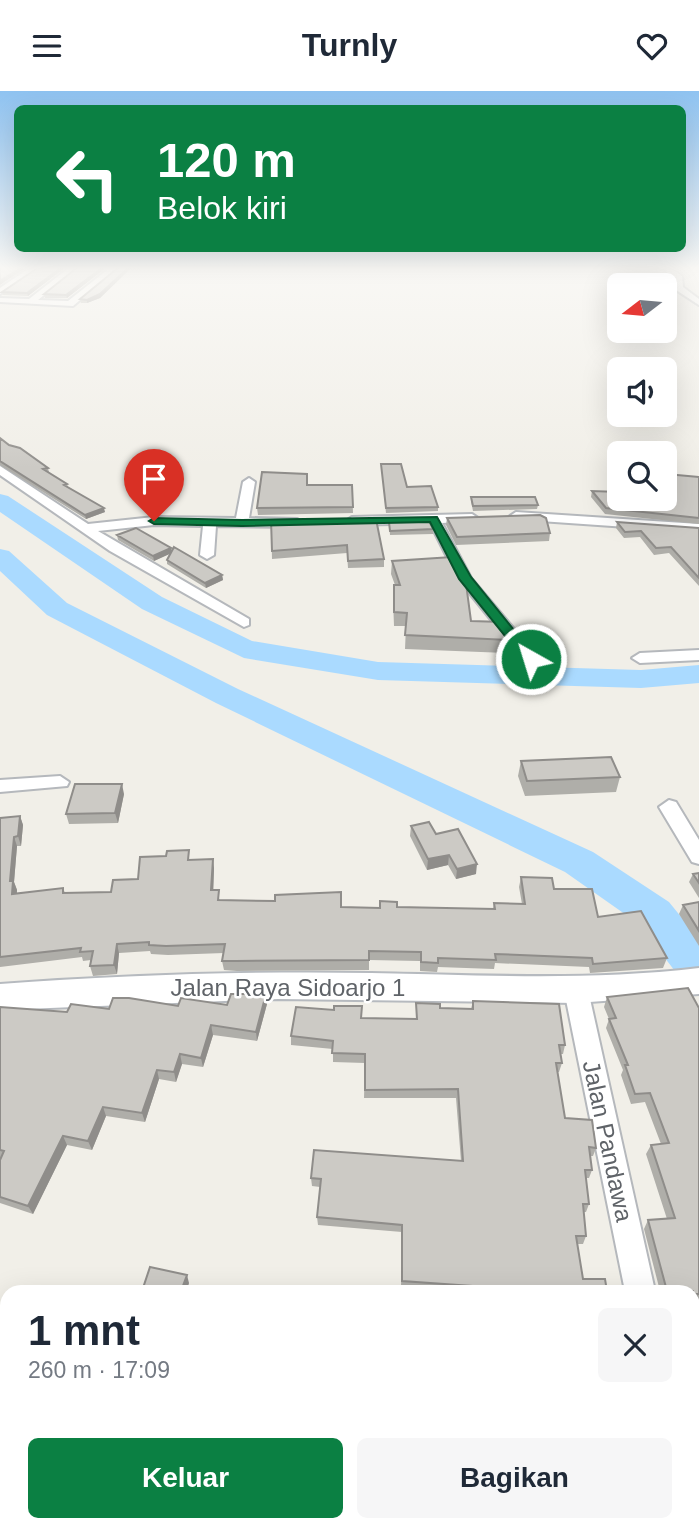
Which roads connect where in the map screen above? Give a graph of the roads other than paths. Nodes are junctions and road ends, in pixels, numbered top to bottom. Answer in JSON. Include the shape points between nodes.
{"nodes":[{"id":1,"x":0,"y":470,"type":"edge"},
{"id":2,"x":248,"y":482,"type":"dead end"},
{"id":3,"x":9,"y":487,"type":"edge"},
{"id":4,"x":434,"y":519,"type":"junction"},
{"id":5,"x":343,"y":521,"type":"edge"},
{"id":6,"x":317,"y":522,"type":"edge"},
{"id":7,"x":209,"y":523,"type":"junction"},
{"id":8,"x":242,"y":523,"type":"junction"},
{"id":9,"x":85,"y":528,"type":"junction"},
{"id":10,"x":699,"y":528,"type":"edge"},
{"id":11,"x":207,"y":555,"type":"dead end"},
{"id":12,"x":244,"y":622,"type":"dead end"},
{"id":13,"x":699,"y":655,"type":"edge"},
{"id":14,"x":640,"y":658,"type":"dead end"},
{"id":15,"x":531,"y":659,"type":"dead end"},
{"id":16,"x":60,"y":782,"type":"dead end"},
{"id":17,"x":0,"y":786,"type":"edge"},
{"id":18,"x":669,"y":807,"type":"dead end"},
{"id":19,"x":699,"y":857,"type":"edge"},
{"id":20,"x":693,"y":982,"type":"edge"},
{"id":21,"x":576,"y":989,"type":"junction"},
{"id":22,"x":0,"y":997,"type":"edge"},
{"id":23,"x":639,"y":1285,"type":"edge"}],
"edges":[{"from":1,"to":3,"type":"street"},
{"from":2,"to":8,"type":"street"},
{"from":3,"to":9,"type":"street"},
{"from":4,"to":5,"type":"street"},
{"from":4,"to":10,"type":"street","via":[[561,517]]},
{"from":4,"to":15,"type":"street","via":[[465,579]]},
{"from":6,"to":8,"type":"street"},
{"from":7,"to":8,"type":"street"},
{"from":7,"to":9,"type":"street","via":[[154,521]]},
{"from":7,"to":11,"type":"street"},
{"from":9,"to":12,"type":"street"},
{"from":13,"to":14,"type":"street"},
{"from":16,"to":17,"type":"street"},
{"from":18,"to":19,"type":"street"},
{"from":20,"to":21,"type":"street"},
{"from":21,"to":22,"type":"street","name":"Jalan Raya Sidoarjo 1","via":[[266,984]]},
{"from":21,"to":23,"type":"street","name":"Jalan Pandawa"}]}
